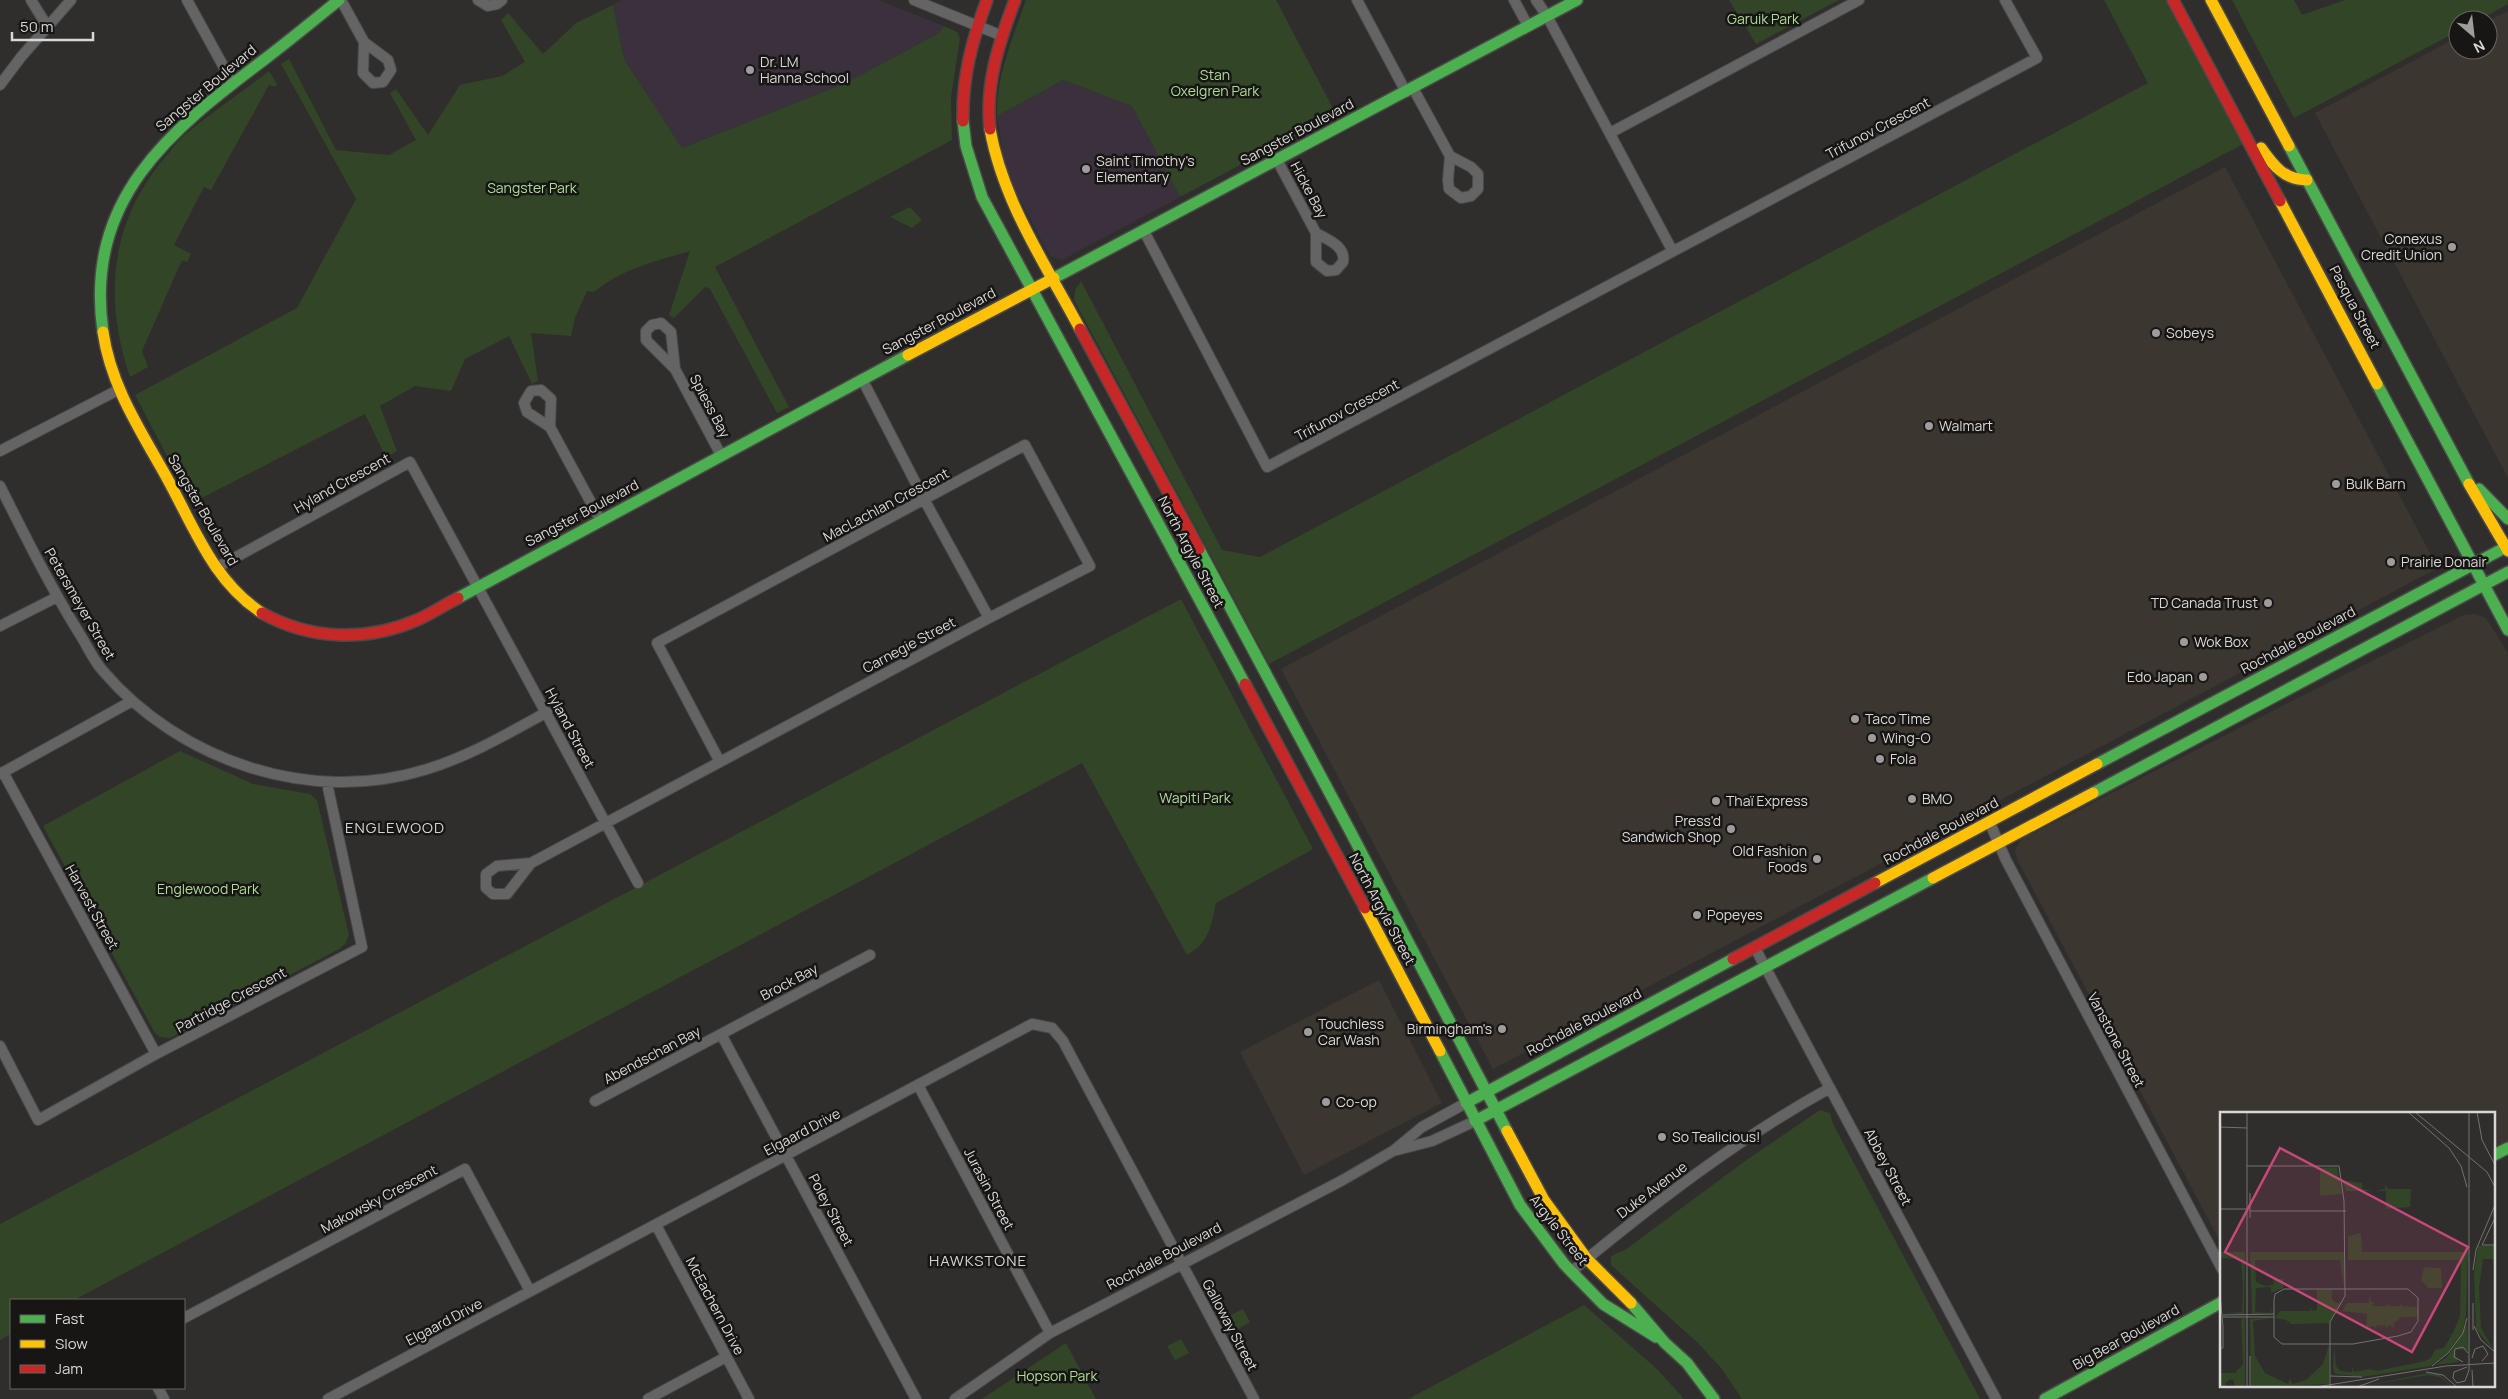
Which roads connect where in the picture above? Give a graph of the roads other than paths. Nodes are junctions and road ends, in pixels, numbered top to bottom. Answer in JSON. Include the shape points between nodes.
{"nodes":[{"id":1,"x":31,"y":0,"type":"edge"},
{"id":2,"x":71,"y":0,"type":"edge"},
{"id":3,"x":187,"y":0,"type":"edge"},
{"id":4,"x":340,"y":0,"type":"edge"},
{"id":5,"x":478,"y":0,"type":"edge"},
{"id":6,"x":502,"y":0,"type":"edge"},
{"id":7,"x":914,"y":0,"type":"edge"},
{"id":8,"x":987,"y":0,"type":"edge"},
{"id":9,"x":1015,"y":0,"type":"edge"},
{"id":10,"x":1357,"y":0,"type":"edge"},
{"id":11,"x":1514,"y":0,"type":"edge"},
{"id":12,"x":1536,"y":0,"type":"edge"},
{"id":13,"x":1577,"y":0,"type":"edge"},
{"id":14,"x":1859,"y":0,"type":"edge"},
{"id":15,"x":2005,"y":0,"type":"edge"},
{"id":16,"x":2173,"y":0,"type":"edge"},
{"id":17,"x":2211,"y":0,"type":"edge"},
{"id":18,"x":1547,"y":16,"type":"junction"},
{"id":19,"x":47,"y":26,"type":"junction"},
{"id":20,"x":976,"y":26,"type":"junction"},
{"id":21,"x":1528,"y":26,"type":"junction"},
{"id":22,"x":1000,"y":35,"type":"junction"},
{"id":23,"x":364,"y":42,"type":"dead end"},
{"id":24,"x":232,"y":82,"type":"junction"},
{"id":25,"x":0,"y":85,"type":"edge"},
{"id":26,"x":1410,"y":90,"type":"junction"},
{"id":27,"x":2231,"y":107,"type":"junction"},
{"id":28,"x":1610,"y":133,"type":"junction"},
{"id":29,"x":1450,"y":156,"type":"dead end"},
{"id":30,"x":1277,"y":160,"type":"junction"},
{"id":31,"x":2308,"y":180,"type":"junction"},
{"id":32,"x":1144,"y":231,"type":"junction"},
{"id":33,"x":1316,"y":233,"type":"dead end"},
{"id":34,"x":1672,"y":250,"type":"junction"},
{"id":35,"x":1054,"y":277,"type":"junction"},
{"id":36,"x":1032,"y":289,"type":"junction"},
{"id":37,"x":676,"y":369,"type":"dead end"},
{"id":38,"x":862,"y":379,"type":"junction"},
{"id":39,"x":118,"y":390,"type":"junction"},
{"id":40,"x":550,"y":427,"type":"dead end"},
{"id":41,"x":0,"y":451,"type":"edge"},
{"id":42,"x":721,"y":455,"type":"junction"},
{"id":43,"x":2463,"y":473,"type":"junction"},
{"id":44,"x":0,"y":486,"type":"edge"},
{"id":45,"x":925,"y":501,"type":"junction"},
{"id":46,"x":2508,"y":519,"type":"edge"},
{"id":47,"x":601,"y":521,"type":"junction"},
{"id":48,"x":2507,"y":548,"type":"edge"},
{"id":49,"x":2473,"y":564,"type":"junction"},
{"id":50,"x":216,"y":568,"type":"junction"},
{"id":51,"x":2508,"y":572,"type":"edge"},
{"id":52,"x":2484,"y":585,"type":"junction"},
{"id":53,"x":477,"y":587,"type":"junction"},
{"id":54,"x":57,"y":597,"type":"junction"},
{"id":55,"x":989,"y":618,"type":"junction"},
{"id":56,"x":0,"y":626,"type":"edge"},
{"id":57,"x":2508,"y":630,"type":"edge"},
{"id":58,"x":132,"y":701,"type":"junction"},
{"id":59,"x":547,"y":712,"type":"junction"},
{"id":60,"x":720,"y":762,"type":"junction"},
{"id":61,"x":2,"y":773,"type":"edge"},
{"id":62,"x":327,"y":782,"type":"junction"},
{"id":63,"x":1989,"y":821,"type":"junction"},
{"id":64,"x":606,"y":824,"type":"junction"},
{"id":65,"x":2000,"y":842,"type":"junction"},
{"id":66,"x":531,"y":863,"type":"junction"},
{"id":67,"x":638,"y":882,"type":"dead end"},
{"id":68,"x":1755,"y":948,"type":"junction"},
{"id":69,"x":870,"y":955,"type":"dead end"},
{"id":70,"x":1765,"y":967,"type":"junction"},
{"id":71,"x":722,"y":1034,"type":"junction"},
{"id":72,"x":0,"y":1046,"type":"edge"},
{"id":73,"x":156,"y":1054,"type":"junction"},
{"id":74,"x":918,"y":1085,"type":"junction"},
{"id":75,"x":1830,"y":1088,"type":"junction"},
{"id":76,"x":1486,"y":1092,"type":"junction"},
{"id":77,"x":595,"y":1101,"type":"dead end"},
{"id":78,"x":1466,"y":1103,"type":"junction"},
{"id":79,"x":1494,"y":1110,"type":"junction"},
{"id":80,"x":1475,"y":1121,"type":"junction"},
{"id":81,"x":2508,"y":1148,"type":"edge"},
{"id":82,"x":1393,"y":1151,"type":"junction"},
{"id":83,"x":2496,"y":1154,"type":"edge"},
{"id":84,"x":786,"y":1155,"type":"junction"},
{"id":85,"x":656,"y":1225,"type":"junction"},
{"id":86,"x":1587,"y":1259,"type":"junction"},
{"id":87,"x":1182,"y":1263,"type":"junction"},
{"id":88,"x":2220,"y":1265,"type":"edge"},
{"id":89,"x":1571,"y":1272,"type":"junction"},
{"id":90,"x":530,"y":1291,"type":"junction"},
{"id":91,"x":2220,"y":1303,"type":"edge"},
{"id":92,"x":185,"y":1317,"type":"edge"},
{"id":93,"x":1050,"y":1333,"type":"junction"},
{"id":94,"x":1665,"y":1343,"type":"junction"},
{"id":95,"x":726,"y":1357,"type":"junction"},
{"id":96,"x":328,"y":1399,"type":"edge"},
{"id":97,"x":648,"y":1399,"type":"edge"},
{"id":98,"x":749,"y":1399,"type":"edge"},
{"id":99,"x":916,"y":1399,"type":"edge"},
{"id":100,"x":955,"y":1399,"type":"edge"},
{"id":101,"x":1254,"y":1399,"type":"edge"},
{"id":102,"x":1714,"y":1399,"type":"edge"},
{"id":103,"x":1996,"y":1399,"type":"edge"},
{"id":104,"x":2045,"y":1399,"type":"edge"}],
"edges":[{"from":1,"to":19,"type":"street"},
{"from":2,"to":19,"type":"street"},
{"from":3,"to":24,"type":"street"},
{"from":4,"to":23,"type":"street"},
{"from":4,"to":24,"type":"street","name":"Sangster Boulevard"},
{"from":5,"to":6,"type":"street","via":[[488,6]]},
{"from":7,"to":20,"type":"street"},
{"from":8,"to":20,"type":"street","name":"North Argyle Street"},
{"from":9,"to":22,"type":"street","name":"North Argyle Street"},
{"from":10,"to":26,"type":"street"},
{"from":11,"to":21,"type":"street"},
{"from":12,"to":18,"type":"street"},
{"from":13,"to":18,"type":"street","name":"Sangster Boulevard"},
{"from":14,"to":28,"type":"street"},
{"from":15,"to":34,"type":"street","name":"Trifunov Crescent","via":[[2037,58]]},
{"from":16,"to":27,"type":"street","name":"Pasqua Street"},
{"from":17,"to":31,"type":"street","name":"Pasqua Street"},
{"from":18,"to":21,"type":"street","name":"Sangster Boulevard"},
{"from":18,"to":28,"type":"street"},
{"from":19,"to":25,"type":"street"},
{"from":20,"to":22,"type":"street"},
{"from":20,"to":36,"type":"street","name":"North Argyle Street","via":[[962,96],[961,122],[965,144],[982,197]]},
{"from":21,"to":26,"type":"street","name":"Sangster Boulevard"},
{"from":22,"to":35,"type":"street","name":"North Argyle Street","via":[[989,91],[992,147],[1000,176],[1014,206]]},
{"from":24,"to":39,"type":"street","name":"Sangster Boulevard","via":[[173,132],[149,159],[124,196],[109,232],[100,300],[107,353]]},
{"from":26,"to":29,"type":"street"},
{"from":26,"to":30,"type":"street","name":"Sangster Boulevard"},
{"from":27,"to":31,"type":"street","via":[[2276,168],[2287,177]]},
{"from":27,"to":49,"type":"street","name":"Pasqua Street"},
{"from":28,"to":34,"type":"street"},
{"from":30,"to":32,"type":"street","name":"Sangster Boulevard"},
{"from":30,"to":33,"type":"street","name":"Hicke Bay"},
{"from":31,"to":43,"type":"street","name":"Pasqua Street"},
{"from":32,"to":34,"type":"street","name":"Trifunov Crescent","via":[[1268,467]]},
{"from":32,"to":35,"type":"street","name":"Sangster Boulevard"},
{"from":35,"to":36,"type":"street","name":"Sangster Boulevard"},
{"from":35,"to":76,"type":"street","name":"North Argyle Street","via":[[1401,925]]},
{"from":36,"to":38,"type":"street","name":"Sangster Boulevard"},
{"from":36,"to":78,"type":"street","name":"North Argyle Street","via":[[1329,840]]},
{"from":37,"to":42,"type":"street","name":"Spiess Bay"},
{"from":38,"to":42,"type":"street","name":"Sangster Boulevard"},
{"from":38,"to":45,"type":"street"},
{"from":39,"to":41,"type":"street"},
{"from":39,"to":50,"type":"street","name":"Sangster Boulevard"},
{"from":40,"to":47,"type":"street"},
{"from":42,"to":47,"type":"street","name":"Sangster Boulevard"},
{"from":43,"to":46,"type":"street"},
{"from":43,"to":48,"type":"street","name":"Pasqua Street"},
{"from":44,"to":54,"type":"street","name":"Petersmeyer Street"},
{"from":45,"to":55,"type":"street"},
{"from":45,"to":55,"type":"street","name":"MacLachlan Crescent","via":[[1025,445],[1090,566]]},
{"from":45,"to":60,"type":"street","name":"MacLachlan Crescent","via":[[657,643]]},
{"from":47,"to":53,"type":"street","name":"Sangster Boulevard"},
{"from":48,"to":49,"type":"street","name":"Rochdale Boulevard"},
{"from":49,"to":52,"type":"street","name":"Pasqua Street"},
{"from":49,"to":63,"type":"street","name":"Rochdale Boulevard"},
{"from":50,"to":53,"type":"street","name":"Sangster Boulevard","via":[[239,596],[270,617],[301,631],[323,636],[356,637],[390,629],[417,620]]},
{"from":50,"to":53,"type":"street","name":"Hyland Crescent","via":[[410,462]]},
{"from":51,"to":52,"type":"street","name":"Rochdale Boulevard"},
{"from":52,"to":57,"type":"street","name":"Pasqua Street"},
{"from":52,"to":65,"type":"street","name":"Rochdale Boulevard"},
{"from":53,"to":59,"type":"street","name":"Hyland Street"},
{"from":54,"to":56,"type":"street"},
{"from":54,"to":58,"type":"street","name":"Petersmeyer Street","via":[[102,670]]},
{"from":55,"to":60,"type":"street","name":"Carnegie Street"},
{"from":58,"to":61,"type":"street"},
{"from":58,"to":62,"type":"street","name":"Petersmeyer Street","via":[[210,753],[262,773]]},
{"from":59,"to":62,"type":"street","name":"Petersmeyer Street","via":[[482,748],[424,770],[370,780]]},
{"from":59,"to":64,"type":"street","name":"Hyland Street"},
{"from":60,"to":64,"type":"street","name":"Carnegie Street"},
{"from":61,"to":73,"type":"street","name":"Harvest Street"},
{"from":62,"to":73,"type":"street","name":"Partridge Crescent","via":[[362,947]]},
{"from":63,"to":65,"type":"street","name":"Vanstone Street"},
{"from":63,"to":68,"type":"street","name":"Rochdale Boulevard"},
{"from":64,"to":66,"type":"street","name":"Carnegie Street"},
{"from":64,"to":67,"type":"street","name":"Hyland Street"},
{"from":65,"to":70,"type":"street","name":"Rochdale Boulevard"},
{"from":65,"to":88,"type":"street","name":"Vanstone Street","via":[[2006,860]]},
{"from":66,"to":66,"type":"street","via":[[493,867],[485,878],[486,888],[493,894],[506,894]]},
{"from":68,"to":70,"type":"street","name":"Abbey Street"},
{"from":68,"to":76,"type":"street","name":"Rochdale Boulevard"},
{"from":69,"to":71,"type":"street","name":"Brock Bay"},
{"from":70,"to":75,"type":"street","name":"Abbey Street"},
{"from":70,"to":79,"type":"street","name":"Rochdale Boulevard"},
{"from":71,"to":77,"type":"street","name":"Abendschan Bay"},
{"from":71,"to":84,"type":"street","name":"Poley Street"},
{"from":72,"to":73,"type":"street","name":"Partridge Crescent","via":[[38,1120]]},
{"from":74,"to":84,"type":"street","name":"Elgaard Drive"},
{"from":74,"to":87,"type":"street","name":"Elgaard Drive","via":[[1032,1024],[1052,1028],[1063,1041]]},
{"from":74,"to":93,"type":"street","name":"Jurasin Street"},
{"from":75,"to":86,"type":"street","name":"Duke Avenue","via":[[1756,1131],[1662,1198]]},
{"from":75,"to":103,"type":"street","name":"Abbey Street"},
{"from":76,"to":78,"type":"street","name":"Rochdale Boulevard"},
{"from":76,"to":79,"type":"street","name":"Argyle Street"},
{"from":78,"to":80,"type":"street","name":"Argyle Street"},
{"from":78,"to":82,"type":"street","name":"Rochdale Boulevard","via":[[1422,1127]]},
{"from":79,"to":80,"type":"street","name":"Rochdale Boulevard"},
{"from":79,"to":86,"type":"street","name":"Argyle Street","via":[[1544,1200]]},
{"from":80,"to":82,"type":"street","name":"Rochdale Boulevard","via":[[1432,1141]]},
{"from":80,"to":89,"type":"street","name":"Argyle Street","via":[[1520,1205]]},
{"from":81,"to":83,"type":"street"},
{"from":82,"to":87,"type":"street","name":"Rochdale Boulevard"},
{"from":84,"to":85,"type":"street","name":"Elgaard Drive"},
{"from":84,"to":99,"type":"street","name":"Poley Street"},
{"from":85,"to":90,"type":"street","name":"Elgaard Drive"},
{"from":85,"to":95,"type":"street","name":"McEachern Drive"},
{"from":86,"to":89,"type":"street","name":"Duke Avenue"},
{"from":86,"to":94,"type":"street","name":"Argyle Street","via":[[1637,1309]]},
{"from":87,"to":93,"type":"street","name":"Rochdale Boulevard"},
{"from":87,"to":101,"type":"street","name":"Galloway Street"},
{"from":89,"to":94,"type":"street","name":"Argyle Street","via":[[1603,1304]]},
{"from":90,"to":92,"type":"street","name":"Makowsky Crescent","via":[[465,1169]]},
{"from":90,"to":96,"type":"street","name":"Elgaard Drive"},
{"from":91,"to":104,"type":"street","name":"Big Bear Boulevard"},
{"from":93,"to":100,"type":"street","name":"Rochdale Boulevard"},
{"from":94,"to":102,"type":"street","name":"Argyle Street","via":[[1687,1363]]},
{"from":95,"to":97,"type":"street"},
{"from":95,"to":98,"type":"street","name":"McEachern Drive"}]}
